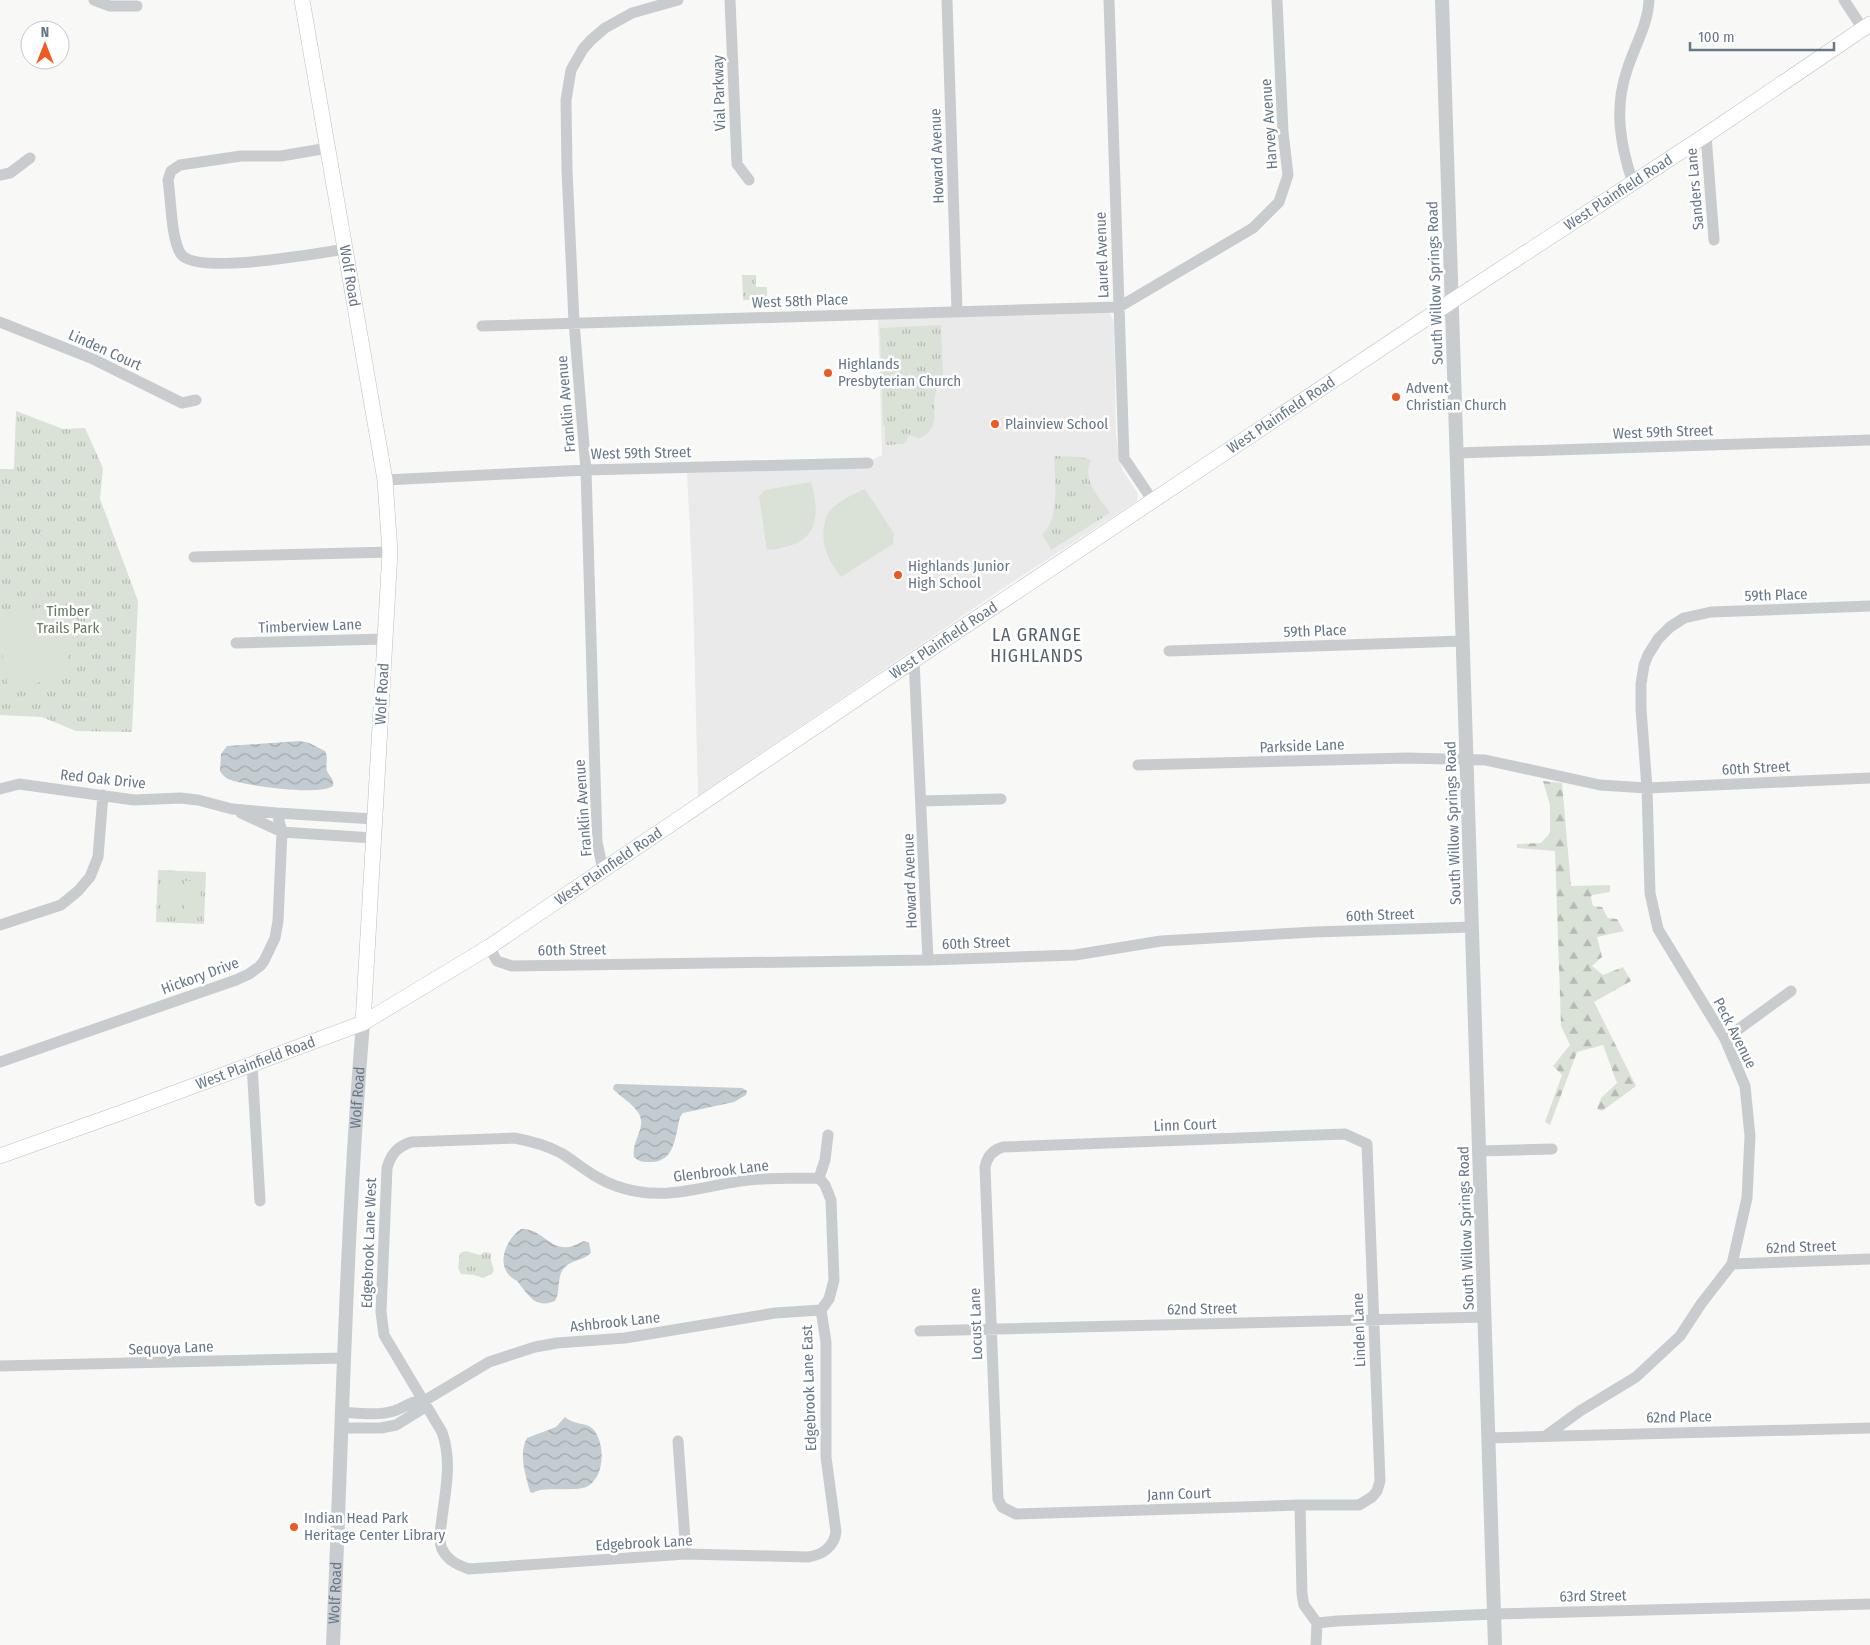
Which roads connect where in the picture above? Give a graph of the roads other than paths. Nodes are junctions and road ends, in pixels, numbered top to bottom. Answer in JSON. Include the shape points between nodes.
{"nodes":[{"id":1,"x":94,"y":0,"type":"edge"},
{"id":2,"x":302,"y":0,"type":"edge"},
{"id":3,"x":678,"y":0,"type":"edge"},
{"id":4,"x":730,"y":0,"type":"edge"},
{"id":5,"x":947,"y":0,"type":"edge"},
{"id":6,"x":1110,"y":0,"type":"edge"},
{"id":7,"x":1277,"y":0,"type":"edge"},
{"id":8,"x":1442,"y":0,"type":"edge"},
{"id":9,"x":1649,"y":0,"type":"edge"},
{"id":10,"x":1844,"y":0,"type":"edge"},
{"id":11,"x":137,"y":6,"type":"dead end"},
{"id":12,"x":1866,"y":26,"type":"edge"},
{"id":13,"x":1706,"y":135,"type":"junction"},
{"id":14,"x":328,"y":148,"type":"junction"},
{"id":15,"x":30,"y":158,"type":"dead end"},
{"id":16,"x":0,"y":175,"type":"edge"},
{"id":17,"x":749,"y":180,"type":"dead end"},
{"id":18,"x":1633,"y":183,"type":"junction"},
{"id":19,"x":1714,"y":240,"type":"dead end"},
{"id":20,"x":346,"y":249,"type":"junction"},
{"id":21,"x":1452,"y":302,"type":"junction"},
{"id":22,"x":1119,"y":307,"type":"junction"},
{"id":23,"x":957,"y":311,"type":"junction"},
{"id":24,"x":0,"y":322,"type":"edge"},
{"id":25,"x":574,"y":322,"type":"junction"},
{"id":26,"x":482,"y":326,"type":"dead end"},
{"id":27,"x":196,"y":400,"type":"dead end"},
{"id":28,"x":1870,"y":440,"type":"edge"},
{"id":29,"x":1457,"y":453,"type":"junction"},
{"id":30,"x":868,"y":462,"type":"dead end"},
{"id":31,"x":586,"y":470,"type":"junction"},
{"id":32,"x":385,"y":480,"type":"junction"},
{"id":33,"x":1153,"y":501,"type":"junction"},
{"id":34,"x":390,"y":552,"type":"junction"},
{"id":35,"x":194,"y":557,"type":"dead end"},
{"id":36,"x":1870,"y":606,"type":"edge"},
{"id":37,"x":1684,"y":618,"type":"joint"},
{"id":38,"x":385,"y":639,"type":"junction"},
{"id":39,"x":1463,"y":641,"type":"junction"},
{"id":40,"x":236,"y":643,"type":"dead end"},
{"id":41,"x":1169,"y":652,"type":"dead end"},
{"id":42,"x":914,"y":660,"type":"junction"},
{"id":43,"x":1467,"y":760,"type":"junction"},
{"id":44,"x":1138,"y":765,"type":"dead end"},
{"id":45,"x":1870,"y":778,"type":"edge"},
{"id":46,"x":1647,"y":788,"type":"junction"},
{"id":47,"x":0,"y":789,"type":"edge"},
{"id":48,"x":103,"y":795,"type":"junction"},
{"id":49,"x":1002,"y":799,"type":"dead end"},
{"id":50,"x":921,"y":801,"type":"junction"},
{"id":51,"x":232,"y":809,"type":"junction"},
{"id":52,"x":277,"y":813,"type":"junction"},
{"id":53,"x":374,"y":819,"type":"junction"},
{"id":54,"x":282,"y":832,"type":"junction"},
{"id":55,"x":373,"y":838,"type":"junction"},
{"id":56,"x":603,"y":870,"type":"junction"},
{"id":57,"x":0,"y":925,"type":"edge"},
{"id":58,"x":1472,"y":927,"type":"junction"},
{"id":59,"x":489,"y":946,"type":"junction"},
{"id":60,"x":928,"y":960,"type":"junction"},
{"id":61,"x":1792,"y":991,"type":"dead end"},
{"id":62,"x":362,"y":1023,"type":"junction"},
{"id":63,"x":1725,"y":1040,"type":"junction"},
{"id":64,"x":0,"y":1062,"type":"edge"},
{"id":65,"x":252,"y":1064,"type":"junction"},
{"id":66,"x":828,"y":1135,"type":"dead end"},
{"id":67,"x":1367,"y":1144,"type":"joint"},
{"id":68,"x":400,"y":1146,"type":"joint"},
{"id":69,"x":1003,"y":1147,"type":"joint"},
{"id":70,"x":1552,"y":1149,"type":"dead end"},
{"id":71,"x":1480,"y":1151,"type":"junction"},
{"id":72,"x":0,"y":1156,"type":"edge"},
{"id":73,"x":819,"y":1178,"type":"junction"},
{"id":74,"x":260,"y":1201,"type":"dead end"},
{"id":75,"x":1870,"y":1259,"type":"edge"},
{"id":76,"x":1732,"y":1264,"type":"junction"},
{"id":77,"x":821,"y":1310,"type":"junction"},
{"id":78,"x":1485,"y":1317,"type":"junction"},
{"id":79,"x":1374,"y":1320,"type":"junction"},
{"id":80,"x":992,"y":1330,"type":"junction"},
{"id":81,"x":920,"y":1331,"type":"dead end"},
{"id":82,"x":344,"y":1358,"type":"junction"},
{"id":83,"x":0,"y":1366,"type":"edge"},
{"id":84,"x":424,"y":1401,"type":"junction"},
{"id":85,"x":341,"y":1412,"type":"junction"},
{"id":86,"x":341,"y":1428,"type":"junction"},
{"id":87,"x":1870,"y":1428,"type":"edge"},
{"id":88,"x":1547,"y":1435,"type":"junction"},
{"id":89,"x":1489,"y":1438,"type":"junction"},
{"id":90,"x":678,"y":1441,"type":"dead end"},
{"id":91,"x":1300,"y":1505,"type":"junction"},
{"id":92,"x":1359,"y":1505,"type":"joint"},
{"id":93,"x":1002,"y":1507,"type":"joint"},
{"id":94,"x":832,"y":1543,"type":"joint"},
{"id":95,"x":686,"y":1554,"type":"junction"},
{"id":96,"x":453,"y":1564,"type":"joint"},
{"id":97,"x":1870,"y":1604,"type":"edge"},
{"id":98,"x":1494,"y":1614,"type":"junction"},
{"id":99,"x":1317,"y":1623,"type":"junction"},
{"id":100,"x":333,"y":1645,"type":"edge"},
{"id":101,"x":1316,"y":1645,"type":"edge"},
{"id":102,"x":1496,"y":1645,"type":"edge"}],
"edges":[{"from":1,"to":11,"type":"street","via":[[110,6]]},
{"from":2,"to":14,"type":"main road","name":"Wolf Road"},
{"from":3,"to":25,"type":"street","name":"Franklin Avenue","via":[[618,19],[591,40],[571,70],[565,112]]},
{"from":4,"to":17,"type":"street","name":"Vial Parkway","via":[[738,164]]},
{"from":5,"to":23,"type":"street","name":"Howard Avenue"},
{"from":6,"to":22,"type":"street","name":"Laurel Avenue"},
{"from":7,"to":22,"type":"street","name":"Harvey Avenue","via":[[1288,175],[1279,202],[1253,228]]},
{"from":8,"to":21,"type":"street","name":"South Willow Springs Road"},
{"from":9,"to":18,"type":"street","via":[[1646,21],[1626,70],[1620,97],[1619,121],[1624,155]]},
{"from":10,"to":12,"type":"street"},
{"from":12,"to":13,"type":"main road","name":"West Plainfield Road"},
{"from":13,"to":18,"type":"main road","name":"West Plainfield Road"},
{"from":13,"to":19,"type":"street","name":"Sanders Lane"},
{"from":14,"to":20,"type":"main road","name":"Wolf Road"},
{"from":14,"to":20,"type":"street","via":[[281,156],[232,157],[180,165],[171,171],[168,180],[176,246],[183,257],[192,262],[249,264]]},
{"from":15,"to":16,"type":"street","via":[[10,173]]},
{"from":18,"to":21,"type":"main road","name":"West Plainfield Road"},
{"from":20,"to":32,"type":"main road","name":"Wolf Road"},
{"from":21,"to":29,"type":"street","name":"South Willow Springs Road"},
{"from":21,"to":33,"type":"main road","name":"West Plainfield Road"},
{"from":22,"to":23,"type":"street","name":"West 58th Place"},
{"from":22,"to":33,"type":"street","name":"Laurel Avenue","via":[[1124,458]]},
{"from":23,"to":25,"type":"street","name":"West 58th Place"},
{"from":24,"to":27,"type":"street","name":"Linden Court","via":[[93,359],[182,403]]},
{"from":25,"to":26,"type":"street","name":"West 58th Place"},
{"from":25,"to":31,"type":"street","name":"Franklin Avenue"},
{"from":28,"to":29,"type":"street","name":"West 59th Street"},
{"from":29,"to":39,"type":"street","name":"South Willow Springs Road"},
{"from":30,"to":31,"type":"street","name":"West 59th Street"},
{"from":31,"to":32,"type":"street","name":"West 59th Street"},
{"from":31,"to":56,"type":"street","name":"Franklin Avenue","via":[[597,842]]},
{"from":32,"to":34,"type":"main road","name":"Wolf Road"},
{"from":33,"to":42,"type":"main road","name":"West Plainfield Road"},
{"from":34,"to":35,"type":"street"},
{"from":34,"to":38,"type":"main road","name":"Wolf Road"},
{"from":36,"to":37,"type":"street","name":"59th Place","via":[[1711,612]]},
{"from":37,"to":46,"type":"street","name":"Peck Avenue","via":[[1658,639],[1644,665],[1641,708]]},
{"from":38,"to":40,"type":"street","name":"Timberview Lane"},
{"from":38,"to":53,"type":"main road","name":"Wolf Road"},
{"from":39,"to":41,"type":"street","name":"59th Place"},
{"from":39,"to":43,"type":"street","name":"South Willow Springs Road"},
{"from":42,"to":50,"type":"street","name":"Howard Avenue"},
{"from":42,"to":56,"type":"main road","name":"West Plainfield Road"},
{"from":43,"to":44,"type":"street","name":"Parkside Lane","via":[[1407,758]]},
{"from":43,"to":46,"type":"street","name":"60th Street","via":[[1485,760],[1600,785]]},
{"from":43,"to":58,"type":"street","name":"South Willow Springs Road"},
{"from":45,"to":46,"type":"street","name":"60th Street"},
{"from":46,"to":63,"type":"street","name":"Peck Avenue","via":[[1650,892],[1658,929]]},
{"from":47,"to":48,"type":"street","name":"Red Oak Drive","via":[[19,784]]},
{"from":48,"to":51,"type":"street","name":"Red Oak Drive","via":[[134,800],[180,798]]},
{"from":48,"to":57,"type":"street","via":[[98,857],[90,877],[61,904]]},
{"from":49,"to":50,"type":"street"},
{"from":50,"to":60,"type":"street","name":"Howard Avenue"},
{"from":51,"to":52,"type":"street","name":"Red Oak Drive"},
{"from":51,"to":54,"type":"street","name":"Red Oak Drive"},
{"from":52,"to":53,"type":"street","name":"Red Oak Drive"},
{"from":52,"to":54,"type":"street","name":"Hickory Drive"},
{"from":53,"to":55,"type":"main road","name":"Wolf Road"},
{"from":54,"to":55,"type":"street","name":"Red Oak Drive"},
{"from":54,"to":64,"type":"street","name":"Hickory Drive","via":[[277,930],[260,966],[236,980]]},
{"from":55,"to":62,"type":"main road","name":"Wolf Road"},
{"from":56,"to":59,"type":"main road","name":"West Plainfield Road"},
{"from":58,"to":60,"type":"street","name":"60th Street","via":[[1161,941],[1075,955]]},
{"from":58,"to":71,"type":"street","name":"South Willow Springs Road"},
{"from":59,"to":60,"type":"street","name":"60th Street","via":[[498,961],[512,966]]},
{"from":59,"to":62,"type":"main road","name":"West Plainfield Road"},
{"from":61,"to":63,"type":"street"},
{"from":62,"to":65,"type":"main road","name":"West Plainfield Road"},
{"from":62,"to":82,"type":"street","name":"Wolf Road"},
{"from":63,"to":76,"type":"street","name":"Peck Avenue","via":[[1745,1086],[1750,1136],[1747,1198]]},
{"from":65,"to":72,"type":"main road","name":"West Plainfield Road"},
{"from":65,"to":74,"type":"street"},
{"from":66,"to":73,"type":"street"},
{"from":67,"to":69,"type":"street","name":"Linn Court","via":[[1345,1134]]},
{"from":67,"to":79,"type":"street","name":"Linden Lane"},
{"from":68,"to":73,"type":"street","name":"Glenbrook Lane","via":[[416,1142],[514,1138],[537,1142],[615,1186],[644,1193],[681,1193],[741,1181]]},
{"from":68,"to":84,"type":"street","name":"Edgebrook Lane West","via":[[391,1156],[387,1168],[380,1312],[384,1335]]},
{"from":69,"to":80,"type":"street","name":"Locust Lane","via":[[986,1160],[985,1168]]},
{"from":70,"to":71,"type":"street"},
{"from":71,"to":78,"type":"street","name":"South Willow Springs Road"},
{"from":73,"to":77,"type":"street","name":"Edgebrook Lane East","via":[[831,1200],[834,1280],[830,1299]]},
{"from":75,"to":76,"type":"street","name":"62nd Street"},
{"from":76,"to":88,"type":"street","name":"Peck Avenue","via":[[1680,1336],[1636,1377]]},
{"from":77,"to":84,"type":"street","name":"Ashbrook Lane","via":[[775,1313],[625,1338],[535,1347],[489,1362]]},
{"from":77,"to":94,"type":"street","name":"Edgebrook Lane East","via":[[826,1342],[826,1457],[836,1532]]},
{"from":78,"to":79,"type":"street","name":"62nd Street"},
{"from":78,"to":89,"type":"street","name":"South Willow Springs Road"},
{"from":79,"to":80,"type":"street","name":"62nd Street"},
{"from":79,"to":92,"type":"street","name":"Linden Lane","via":[[1380,1481],[1372,1497]]},
{"from":80,"to":81,"type":"street","name":"62nd Street"},
{"from":80,"to":93,"type":"street","name":"Locust Lane","via":[[998,1499]]},
{"from":82,"to":83,"type":"street","name":"Sequoya Lane"},
{"from":82,"to":85,"type":"street","name":"Wolf Road"},
{"from":84,"to":85,"type":"street","name":"Ashbrook Lane","via":[[413,1401],[394,1411],[372,1414]]},
{"from":84,"to":86,"type":"street","name":"Ashbrook Lane","via":[[422,1409],[396,1425]]},
{"from":84,"to":96,"type":"street","name":"Edgebrook Lane West","via":[[442,1432],[448,1452],[440,1536],[442,1550]]},
{"from":85,"to":86,"type":"street","name":"Wolf Road"},
{"from":86,"to":100,"type":"street","name":"Wolf Road"},
{"from":87,"to":88,"type":"street","name":"62nd Place"},
{"from":88,"to":89,"type":"street","name":"62nd Place"},
{"from":89,"to":98,"type":"street","name":"South Willow Springs Road"},
{"from":90,"to":95,"type":"street"},
{"from":91,"to":92,"type":"street","name":"Jann Court"},
{"from":91,"to":93,"type":"street","name":"Jann Court","via":[[1016,1514]]},
{"from":91,"to":99,"type":"street","via":[[1302,1594],[1304,1605]]},
{"from":94,"to":95,"type":"street","name":"Edgebrook Lane","via":[[822,1553],[808,1557]]},
{"from":95,"to":96,"type":"street","name":"Edgebrook Lane","via":[[469,1569]]},
{"from":97,"to":98,"type":"street","name":"63rd Street"},
{"from":98,"to":99,"type":"street","name":"63rd Street"},
{"from":98,"to":102,"type":"street","name":"South Willow Springs Road"},
{"from":99,"to":101,"type":"street"}]}
